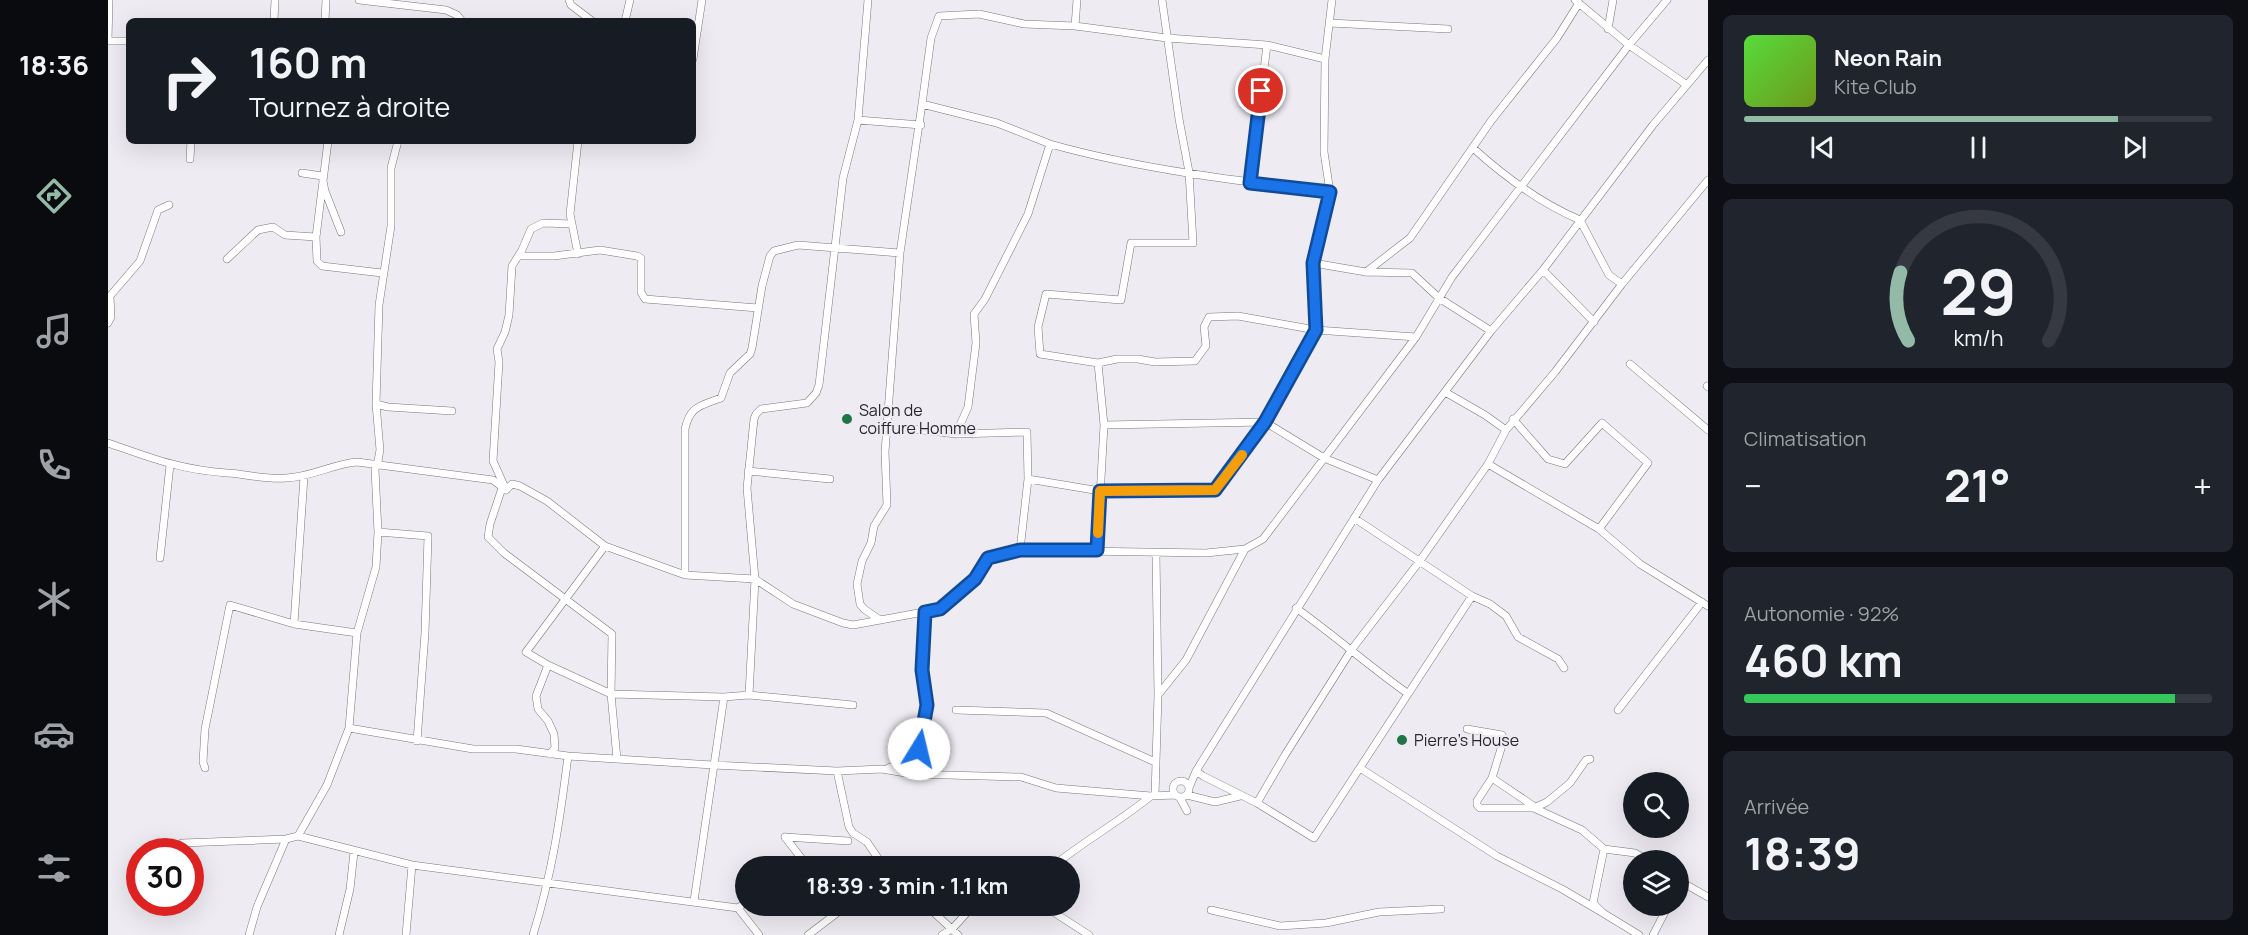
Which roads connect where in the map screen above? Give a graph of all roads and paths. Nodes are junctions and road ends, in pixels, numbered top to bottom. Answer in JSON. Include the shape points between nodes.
{"nodes":[{"id":1,"x":110,"y":0,"type":"edge"},
{"id":2,"x":275,"y":0,"type":"edge"},
{"id":3,"x":326,"y":0,"type":"edge"},
{"id":4,"x":359,"y":0,"type":"edge"},
{"id":5,"x":569,"y":0,"type":"edge"},
{"id":6,"x":630,"y":0,"type":"edge"},
{"id":7,"x":702,"y":0,"type":"edge"},
{"id":8,"x":868,"y":0,"type":"edge"},
{"id":9,"x":1077,"y":0,"type":"edge"},
{"id":10,"x":1162,"y":0,"type":"edge"},
{"id":11,"x":1332,"y":0,"type":"edge"},
{"id":12,"x":1613,"y":0,"type":"edge"},
{"id":13,"x":1667,"y":0,"type":"edge"},
{"id":14,"x":1577,"y":1,"type":"edge"},
{"id":15,"x":274,"y":18,"type":"edge"},
{"id":16,"x":326,"y":18,"type":"edge"},
{"id":17,"x":460,"y":18,"type":"edge"},
{"id":18,"x":588,"y":18,"type":"edge"},
{"id":19,"x":626,"y":18,"type":"edge"},
{"id":20,"x":1330,"y":23,"type":"junction"},
{"id":21,"x":1075,"y":26,"type":"junction"},
{"id":22,"x":1448,"y":29,"type":"dead end"},
{"id":23,"x":1608,"y":29,"type":"junction"},
{"id":24,"x":1167,"y":38,"type":"junction"},
{"id":25,"x":696,"y":39,"type":"edge"},
{"id":26,"x":108,"y":41,"type":"edge"},
{"id":27,"x":126,"y":41,"type":"edge"},
{"id":28,"x":1267,"y":45,"type":"junction"},
{"id":29,"x":1629,"y":45,"type":"junction"},
{"id":30,"x":1325,"y":59,"type":"junction"},
{"id":31,"x":1708,"y":60,"type":"edge"},
{"id":32,"x":1686,"y":85,"type":"junction"},
{"id":33,"x":922,"y":104,"type":"junction"},
{"id":34,"x":858,"y":120,"type":"junction"},
{"id":35,"x":921,"y":124,"type":"junction"},
{"id":36,"x":191,"y":144,"type":"edge"},
{"id":37,"x":327,"y":144,"type":"edge"},
{"id":38,"x":397,"y":144,"type":"edge"},
{"id":39,"x":578,"y":144,"type":"edge"},
{"id":40,"x":1050,"y":144,"type":"junction"},
{"id":41,"x":1473,"y":148,"type":"junction"},
{"id":42,"x":190,"y":159,"type":"dead end"},
{"id":43,"x":1189,"y":172,"type":"junction"},
{"id":44,"x":302,"y":173,"type":"dead end"},
{"id":45,"x":322,"y":176,"type":"junction"},
{"id":46,"x":1708,"y":180,"type":"edge"},
{"id":47,"x":1250,"y":183,"type":"junction"},
{"id":48,"x":1521,"y":188,"type":"junction"},
{"id":49,"x":1330,"y":192,"type":"junction"},
{"id":50,"x":169,"y":205,"type":"dead end"},
{"id":51,"x":1580,"y":220,"type":"junction"},
{"id":52,"x":572,"y":224,"type":"junction"},
{"id":53,"x":341,"y":232,"type":"dead end"},
{"id":54,"x":316,"y":237,"type":"junction"},
{"id":55,"x":834,"y":248,"type":"junction"},
{"id":56,"x":900,"y":253,"type":"junction"},
{"id":57,"x":578,"y":254,"type":"junction"},
{"id":58,"x":519,"y":256,"type":"junction"},
{"id":59,"x":227,"y":259,"type":"dead end"},
{"id":60,"x":1313,"y":263,"type":"junction"},
{"id":61,"x":1543,"y":270,"type":"junction"},
{"id":62,"x":1366,"y":272,"type":"junction"},
{"id":63,"x":382,"y":273,"type":"junction"},
{"id":64,"x":1622,"y":284,"type":"junction"},
{"id":65,"x":1439,"y":297,"type":"junction"},
{"id":66,"x":758,"y":308,"type":"junction"},
{"id":67,"x":1594,"y":322,"type":"junction"},
{"id":68,"x":108,"y":323,"type":"edge"},
{"id":69,"x":1316,"y":330,"type":"junction"},
{"id":70,"x":1491,"y":331,"type":"junction"},
{"id":71,"x":1416,"y":337,"type":"junction"},
{"id":72,"x":1098,"y":363,"type":"junction"},
{"id":73,"x":1630,"y":364,"type":"dead end"},
{"id":74,"x":1445,"y":392,"type":"junction"},
{"id":75,"x":376,"y":404,"type":"junction"},
{"id":76,"x":452,"y":411,"type":"dead end"},
{"id":77,"x":1514,"y":419,"type":"junction"},
{"id":78,"x":1265,"y":422,"type":"junction"},
{"id":79,"x":1104,"y":425,"type":"junction"},
{"id":80,"x":905,"y":428,"type":"dead end"},
{"id":81,"x":1506,"y":430,"type":"junction"},
{"id":82,"x":1708,"y":430,"type":"edge"},
{"id":83,"x":956,"y":434,"type":"junction"},
{"id":84,"x":108,"y":443,"type":"edge"},
{"id":85,"x":1324,"y":458,"type":"junction"},
{"id":86,"x":171,"y":465,"type":"junction"},
{"id":87,"x":1488,"y":465,"type":"junction"},
{"id":88,"x":376,"y":466,"type":"junction"},
{"id":89,"x":748,"y":471,"type":"junction"},
{"id":90,"x":304,"y":477,"type":"junction"},
{"id":91,"x":830,"y":479,"type":"dead end"},
{"id":92,"x":1028,"y":479,"type":"junction"},
{"id":93,"x":1378,"y":480,"type":"junction"},
{"id":94,"x":506,"y":490,"type":"junction"},
{"id":95,"x":1100,"y":491,"type":"junction"},
{"id":96,"x":1354,"y":518,"type":"junction"},
{"id":97,"x":1599,"y":529,"type":"junction"},
{"id":98,"x":378,"y":532,"type":"junction"},
{"id":99,"x":605,"y":546,"type":"junction"},
{"id":100,"x":1245,"y":549,"type":"junction"},
{"id":101,"x":1020,"y":550,"type":"junction"},
{"id":102,"x":1097,"y":550,"type":"junction"},
{"id":103,"x":1156,"y":552,"type":"junction"},
{"id":104,"x":159,"y":558,"type":"dead end"},
{"id":105,"x":1419,"y":561,"type":"junction"},
{"id":106,"x":685,"y":575,"type":"junction"},
{"id":107,"x":755,"y":579,"type":"junction"},
{"id":108,"x":1472,"y":596,"type":"junction"},
{"id":109,"x":566,"y":598,"type":"junction"},
{"id":110,"x":1705,"y":604,"type":"edge"},
{"id":111,"x":1296,"y":608,"type":"junction"},
{"id":112,"x":925,"y":612,"type":"junction"},
{"id":113,"x":880,"y":620,"type":"junction"},
{"id":114,"x":294,"y":624,"type":"junction"},
{"id":115,"x":357,"y":633,"type":"junction"},
{"id":116,"x":1352,"y":649,"type":"junction"},
{"id":117,"x":548,"y":665,"type":"junction"},
{"id":118,"x":1564,"y":668,"type":"dead end"},
{"id":119,"x":1407,"y":693,"type":"junction"},
{"id":120,"x":610,"y":694,"type":"junction"},
{"id":121,"x":749,"y":695,"type":"junction"},
{"id":122,"x":1158,"y":695,"type":"junction"},
{"id":123,"x":724,"y":697,"type":"junction"},
{"id":124,"x":853,"y":705,"type":"dead end"},
{"id":125,"x":956,"y":710,"type":"dead end"},
{"id":126,"x":1618,"y":710,"type":"dead end"},
{"id":127,"x":349,"y":728,"type":"junction"},
{"id":128,"x":1467,"y":729,"type":"dead end"},
{"id":129,"x":417,"y":741,"type":"junction"},
{"id":130,"x":550,"y":754,"type":"junction"},
{"id":131,"x":568,"y":756,"type":"junction"},
{"id":132,"x":617,"y":759,"type":"junction"},
{"id":133,"x":1590,"y":759,"type":"dead end"},
{"id":134,"x":1155,"y":762,"type":"junction"},
{"id":135,"x":713,"y":765,"type":"junction"},
{"id":136,"x":205,"y":768,"type":"dead end"},
{"id":137,"x":1360,"y":768,"type":"junction"},
{"id":138,"x":882,"y":769,"type":"junction"},
{"id":139,"x":837,"y":771,"type":"junction"},
{"id":140,"x":1196,"y":771,"type":"junction"},
{"id":141,"x":1492,"y":778,"type":"junction"},
{"id":142,"x":1182,"y":781,"type":"junction"},
{"id":143,"x":1181,"y":793,"type":"junction"},
{"id":144,"x":1155,"y":796,"type":"junction"},
{"id":145,"x":1240,"y":796,"type":"junction"},
{"id":146,"x":1257,"y":803,"type":"junction"},
{"id":147,"x":1535,"y":808,"type":"junction"},
{"id":148,"x":1187,"y":811,"type":"dead end"},
{"id":149,"x":298,"y":836,"type":"junction"},
{"id":150,"x":286,"y":839,"type":"junction"},
{"id":151,"x":848,"y":841,"type":"dead end"},
{"id":152,"x":204,"y":842,"type":"edge"},
{"id":153,"x":1604,"y":849,"type":"junction"},
{"id":154,"x":1623,"y":851,"type":"edge"},
{"id":155,"x":354,"y":852,"type":"junction"},
{"id":156,"x":798,"y":856,"type":"edge"},
{"id":157,"x":877,"y":856,"type":"edge"},
{"id":158,"x":1066,"y":856,"type":"edge"},
{"id":159,"x":412,"y":866,"type":"junction"},
{"id":160,"x":549,"y":884,"type":"junction"},
{"id":161,"x":1689,"y":888,"type":"edge"},
{"id":162,"x":1708,"y":897,"type":"edge"},
{"id":163,"x":694,"y":901,"type":"junction"},
{"id":164,"x":735,"y":908,"type":"edge"},
{"id":165,"x":1441,"y":909,"type":"dead end"},
{"id":166,"x":1211,"y":910,"type":"dead end"},
{"id":167,"x":1603,"y":914,"type":"junction"},
{"id":168,"x":744,"y":916,"type":"edge"},
{"id":169,"x":833,"y":916,"type":"edge"},
{"id":170,"x":938,"y":916,"type":"edge"},
{"id":171,"x":966,"y":916,"type":"edge"},
{"id":172,"x":1060,"y":916,"type":"edge"},
{"id":173,"x":1663,"y":916,"type":"edge"},
{"id":174,"x":956,"y":932,"type":"edge"},
{"id":175,"x":249,"y":935,"type":"edge"},
{"id":176,"x":339,"y":935,"type":"edge"},
{"id":177,"x":406,"y":935,"type":"edge"},
{"id":178,"x":534,"y":935,"type":"edge"},
{"id":179,"x":759,"y":935,"type":"edge"},
{"id":180,"x":808,"y":935,"type":"edge"},
{"id":181,"x":942,"y":935,"type":"edge"},
{"id":182,"x":1089,"y":935,"type":"edge"},
{"id":183,"x":1639,"y":935,"type":"edge"},
{"id":184,"x":1653,"y":935,"type":"edge"}],
"edges":[{"from":1,"to":26,"type":"street"},
{"from":2,"to":15,"type":"street"},
{"from":3,"to":16,"type":"street"},
{"from":4,"to":17,"type":"street","via":[[437,8]]},
{"from":5,"to":18,"type":"street"},
{"from":6,"to":19,"type":"street"},
{"from":7,"to":25,"type":"street"},
{"from":8,"to":34,"type":"street"},
{"from":9,"to":21,"type":"street"},
{"from":10,"to":24,"type":"street"},
{"from":11,"to":20,"type":"street"},
{"from":12,"to":23,"type":"street"},
{"from":13,"to":29,"type":"street"},
{"from":14,"to":23,"type":"street"},
{"from":14,"to":41,"type":"street","via":[[1557,38]]},
{"from":20,"to":22,"type":"street"},
{"from":20,"to":30,"type":"street"},
{"from":21,"to":24,"type":"street"},
{"from":21,"to":33,"type":"street","via":[[1024,24],[979,14],[939,16],[931,38]]},
{"from":23,"to":29,"type":"street"},
{"from":24,"to":28,"type":"street"},
{"from":24,"to":43,"type":"street"},
{"from":26,"to":27,"type":"street"},
{"from":28,"to":30,"type":"street"},
{"from":28,"to":47,"type":"street"},
{"from":29,"to":32,"type":"street"},
{"from":29,"to":48,"type":"street"},
{"from":30,"to":49,"type":"street","via":[[1324,152]]},
{"from":31,"to":32,"type":"street"},
{"from":32,"to":51,"type":"street"},
{"from":33,"to":35,"type":"street"},
{"from":33,"to":40,"type":"street","via":[[997,123]]},
{"from":34,"to":35,"type":"street"},
{"from":34,"to":55,"type":"street","via":[[843,178]]},
{"from":35,"to":56,"type":"street"},
{"from":36,"to":42,"type":"street"},
{"from":37,"to":45,"type":"street"},
{"from":38,"to":63,"type":"street","via":[[391,168],[391,226]]},
{"from":39,"to":52,"type":"street"},
{"from":40,"to":43,"type":"street"},
{"from":40,"to":83,"type":"street","via":[[1028,214],[974,314],[976,343],[968,407]]},
{"from":41,"to":48,"type":"street"},
{"from":41,"to":62,"type":"street","via":[[1410,238]]},
{"from":43,"to":47,"type":"street"},
{"from":43,"to":72,"type":"street","via":[[1193,243],[1131,243],[1121,300],[1046,294],[1038,327],[1040,354]]},
{"from":44,"to":45,"type":"street"},
{"from":45,"to":53,"type":"street"},
{"from":45,"to":54,"type":"street"},
{"from":46,"to":64,"type":"street"},
{"from":47,"to":49,"type":"street"},
{"from":48,"to":51,"type":"street"},
{"from":48,"to":65,"type":"street"},
{"from":49,"to":60,"type":"street"},
{"from":50,"to":68,"type":"street","via":[[158,210],[140,261],[110,296]]},
{"from":51,"to":61,"type":"street"},
{"from":51,"to":64,"type":"street","via":[[1609,275]]},
{"from":52,"to":57,"type":"street"},
{"from":52,"to":58,"type":"street","via":[[543,224],[531,229]]},
{"from":54,"to":59,"type":"street","via":[[285,235],[273,227],[258,230]]},
{"from":54,"to":63,"type":"street","via":[[317,261],[322,266]]},
{"from":55,"to":56,"type":"street"},
{"from":55,"to":66,"type":"street","via":[[798,245],[774,251]]},
{"from":55,"to":89,"type":"street","via":[[816,393],[807,403],[757,411]]},
{"from":56,"to":113,"type":"street","via":[[885,452],[887,505],[874,526],[857,584],[860,604]]},
{"from":57,"to":58,"type":"street"},
{"from":57,"to":66,"type":"street","via":[[600,250],[641,258],[641,292],[645,299]]},
{"from":58,"to":94,"type":"street","via":[[512,266],[509,315],[497,349],[493,461]]},
{"from":60,"to":62,"type":"street"},
{"from":60,"to":69,"type":"street"},
{"from":61,"to":67,"type":"street"},
{"from":61,"to":70,"type":"street"},
{"from":62,"to":65,"type":"street","via":[[1412,273]]},
{"from":63,"to":75,"type":"street"},
{"from":64,"to":67,"type":"street"},
{"from":65,"to":70,"type":"street"},
{"from":65,"to":71,"type":"street"},
{"from":66,"to":106,"type":"street","via":[[750,354],[730,373],[721,398],[698,406],[687,420]]},
{"from":67,"to":77,"type":"street"},
{"from":69,"to":71,"type":"street"},
{"from":69,"to":72,"type":"street","via":[[1238,316],[1209,317],[1204,327],[1206,346],[1195,361],[1117,359]]},
{"from":69,"to":78,"type":"street"},
{"from":70,"to":74,"type":"street"},
{"from":71,"to":85,"type":"street"},
{"from":72,"to":79,"type":"street"},
{"from":73,"to":82,"type":"street"},
{"from":74,"to":81,"type":"street"},
{"from":74,"to":93,"type":"street"},
{"from":75,"to":76,"type":"street"},
{"from":75,"to":88,"type":"street","via":[[380,450]]},
{"from":77,"to":81,"type":"street"},
{"from":77,"to":97,"type":"street","via":[[1548,459],[1565,464],[1602,423],[1648,463]]},
{"from":78,"to":79,"type":"street"},
{"from":78,"to":85,"type":"street"},
{"from":78,"to":95,"type":"street","via":[[1215,490]]},
{"from":79,"to":95,"type":"street"},
{"from":80,"to":83,"type":"street"},
{"from":81,"to":87,"type":"street"},
{"from":83,"to":92,"type":"street","via":[[1027,432]]},
{"from":84,"to":86,"type":"street"},
{"from":85,"to":93,"type":"street"},
{"from":85,"to":100,"type":"street","via":[[1263,539]]},
{"from":86,"to":90,"type":"street","via":[[216,473]]},
{"from":86,"to":104,"type":"street"},
{"from":87,"to":97,"type":"street"},
{"from":87,"to":105,"type":"street"},
{"from":88,"to":90,"type":"street","via":[[357,462]]},
{"from":88,"to":94,"type":"street","via":[[493,480]]},
{"from":88,"to":98,"type":"street"},
{"from":89,"to":91,"type":"street"},
{"from":89,"to":107,"type":"street"},
{"from":90,"to":114,"type":"street"},
{"from":92,"to":95,"type":"street"},
{"from":92,"to":101,"type":"street"},
{"from":93,"to":96,"type":"street"},
{"from":94,"to":99,"type":"street","via":[[512,484],[520,486],[547,501]]},
{"from":94,"to":109,"type":"street","via":[[502,488],[488,537]]},
{"from":95,"to":102,"type":"street"},
{"from":96,"to":105,"type":"street"},
{"from":96,"to":111,"type":"street"},
{"from":97,"to":110,"type":"street","via":[[1640,564]]},
{"from":98,"to":115,"type":"street","via":[[375,567]]},
{"from":98,"to":129,"type":"street","via":[[428,536]]},
{"from":99,"to":106,"type":"street"},
{"from":99,"to":109,"type":"street"},
{"from":100,"to":103,"type":"street"},
{"from":100,"to":122,"type":"street","via":[[1186,660]]},
{"from":101,"to":102,"type":"street"},
{"from":101,"to":112,"type":"street","via":[[988,558],[975,579],[940,609]]},
{"from":102,"to":103,"type":"street"},
{"from":103,"to":122,"type":"street"},
{"from":105,"to":108,"type":"street"},
{"from":105,"to":116,"type":"street"},
{"from":106,"to":107,"type":"street"},
{"from":107,"to":113,"type":"street","via":[[792,604],[843,623]]},
{"from":107,"to":121,"type":"street"},
{"from":108,"to":118,"type":"street","via":[[1506,616],[1518,637],[1558,659]]},
{"from":108,"to":119,"type":"street"},
{"from":109,"to":117,"type":"street","via":[[526,652]]},
{"from":109,"to":120,"type":"street","via":[[612,634]]},
{"from":110,"to":126,"type":"street"},
{"from":111,"to":116,"type":"street"},
{"from":111,"to":140,"type":"street"},
{"from":112,"to":113,"type":"street"},
{"from":112,"to":138,"type":"street","via":[[922,670],[927,705],[919,749],[913,760]]},
{"from":114,"to":115,"type":"street"},
{"from":114,"to":136,"type":"street","via":[[230,605],[205,729]]},
{"from":115,"to":127,"type":"street"},
{"from":116,"to":119,"type":"street"},
{"from":116,"to":146,"type":"street"},
{"from":117,"to":120,"type":"street"},
{"from":117,"to":130,"type":"street","via":[[536,696],[538,710],[554,734],[555,748]]},
{"from":119,"to":137,"type":"street"},
{"from":120,"to":123,"type":"street"},
{"from":120,"to":132,"type":"street"},
{"from":121,"to":123,"type":"street"},
{"from":121,"to":124,"type":"street"},
{"from":122,"to":134,"type":"street"},
{"from":123,"to":135,"type":"street"},
{"from":125,"to":134,"type":"street","via":[[1046,713]]},
{"from":127,"to":129,"type":"street"},
{"from":127,"to":149,"type":"street","via":[[327,785]]},
{"from":128,"to":141,"type":"street","via":[[1502,735]]},
{"from":129,"to":130,"type":"street"},
{"from":130,"to":131,"type":"street"},
{"from":131,"to":132,"type":"street"},
{"from":131,"to":160,"type":"street"},
{"from":132,"to":135,"type":"street"},
{"from":133,"to":147,"type":"street","via":[[1570,783]]},
{"from":134,"to":144,"type":"street"},
{"from":135,"to":139,"type":"street"},
{"from":135,"to":163,"type":"street"},
{"from":137,"to":146,"type":"street","via":[[1314,838]]},
{"from":137,"to":167,"type":"street","via":[[1497,856]]},
{"from":138,"to":139,"type":"street"},
{"from":138,"to":144,"type":"street","via":[[911,774],[1021,777],[1056,788]]},
{"from":139,"to":157,"type":"street","via":[[849,827]]},
{"from":140,"to":142,"type":"street"},
{"from":140,"to":143,"type":"street"},
{"from":140,"to":145,"type":"street"},
{"from":141,"to":147,"type":"street"},
{"from":141,"to":147,"type":"street","via":[[1477,801],[1480,808]]},
{"from":142,"to":143,"type":"street"},
{"from":142,"to":143,"type":"street","via":[[1175,783]]},
{"from":143,"to":144,"type":"street"},
{"from":143,"to":145,"type":"street","via":[[1215,802]]},
{"from":143,"to":148,"type":"street"},
{"from":144,"to":158,"type":"street"},
{"from":145,"to":146,"type":"street"},
{"from":147,"to":153,"type":"street","via":[[1582,830]]},
{"from":149,"to":150,"type":"street"},
{"from":149,"to":155,"type":"street"},
{"from":150,"to":152,"type":"street"},
{"from":150,"to":175,"type":"street","via":[[256,907]]},
{"from":151,"to":156,"type":"street","via":[[785,837]]},
{"from":153,"to":154,"type":"street"},
{"from":153,"to":167,"type":"street","via":[[1593,903]]},
{"from":155,"to":159,"type":"street"},
{"from":155,"to":176,"type":"street"},
{"from":159,"to":160,"type":"street"},
{"from":159,"to":177,"type":"street"},
{"from":160,"to":163,"type":"street"},
{"from":160,"to":178,"type":"street"},
{"from":161,"to":162,"type":"street"},
{"from":163,"to":164,"type":"street"},
{"from":165,"to":166,"type":"street","via":[[1379,912],[1326,923],[1280,926]]},
{"from":167,"to":183,"type":"street"},
{"from":168,"to":179,"type":"street"},
{"from":169,"to":180,"type":"street"},
{"from":170,"to":174,"type":"street"},
{"from":171,"to":174,"type":"street"},
{"from":172,"to":182,"type":"street"},
{"from":173,"to":184,"type":"street"},
{"from":174,"to":181,"type":"street"}]}
